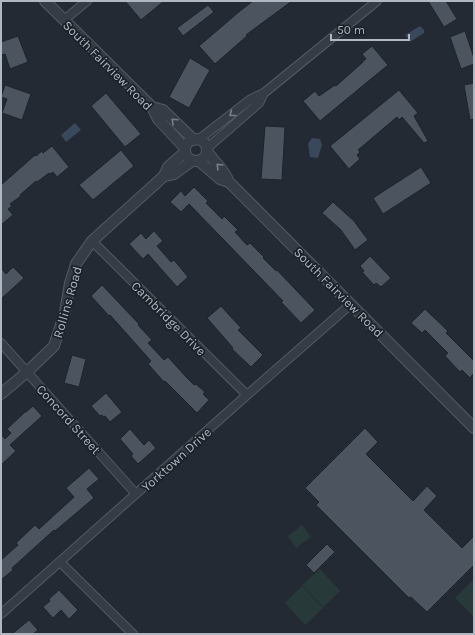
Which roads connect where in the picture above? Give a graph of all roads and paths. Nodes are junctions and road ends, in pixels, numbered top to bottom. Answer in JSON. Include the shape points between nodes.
{"nodes":[{"id":1,"x":45,"y":1,"type":"edge"},
{"id":2,"x":87,"y":1,"type":"edge"},
{"id":3,"x":377,"y":1,"type":"edge"},
{"id":4,"x":64,"y":20,"type":"junction"},
{"id":5,"x":264,"y":93,"type":"junction"},
{"id":6,"x":152,"y":107,"type":"junction"},
{"id":7,"x":196,"y":140,"type":"junction"},
{"id":8,"x":185,"y":150,"type":"junction"},
{"id":9,"x":207,"y":150,"type":"junction"},
{"id":10,"x":196,"y":161,"type":"junction"},
{"id":11,"x":164,"y":176,"type":"junction"},
{"id":12,"x":229,"y":182,"type":"junction"},
{"id":13,"x":92,"y":241,"type":"junction"},
{"id":14,"x":351,"y":304,"type":"junction"},
{"id":15,"x":1,"y":343,"type":"edge"},
{"id":16,"x":27,"y":372,"type":"junction"},
{"id":17,"x":1,"y":394,"type":"edge"},
{"id":18,"x":247,"y":395,"type":"junction"},
{"id":19,"x":474,"y":428,"type":"edge"},
{"id":20,"x":136,"y":494,"type":"junction"},
{"id":21,"x":60,"y":562,"type":"junction"},
{"id":22,"x":1,"y":614,"type":"edge"},
{"id":23,"x":133,"y":634,"type":"edge"}],
"edges":[{"from":1,"to":4,"type":"street","name":"South Fairview Road"},
{"from":2,"to":4,"type":"street"},
{"from":3,"to":5,"type":"street"},
{"from":4,"to":6,"type":"street","name":"South Fairview Road"},
{"from":5,"to":7,"type":"street","one_way":true,"via":[[251,99]]},
{"from":5,"to":9,"type":"street","via":[[259,103]]},
{"from":7,"to":6,"type":"street","one_way":true,"via":[[162,110]]},
{"from":6,"to":8,"type":"street","name":"South Fairview Road","via":[[158,119]]},
{"from":7,"to":8,"type":"street","via":[[189,142]]},
{"from":7,"to":9,"type":"street","via":[[204,142]]},
{"from":8,"to":10,"type":"street","via":[[188,157]]},
{"from":8,"to":11,"type":"street","name":"Rollins Road","via":[[168,167]]},
{"from":9,"to":10,"type":"street","via":[[204,157]]},
{"from":12,"to":9,"type":"street","one_way":true,"via":[[226,173],[211,158]]},
{"from":10,"to":11,"type":"street","name":"Rollins Road","via":[[174,174]]},
{"from":10,"to":12,"type":"street","name":"South Fairview Road","via":[[220,179]]},
{"from":11,"to":13,"type":"street","name":"Rollins Road"},
{"from":12,"to":14,"type":"street","name":"South Fairview Road"},
{"from":13,"to":16,"type":"street","name":"Rollins Road","via":[[76,264],[54,346]]},
{"from":13,"to":18,"type":"street","name":"Cambridge Drive"},
{"from":14,"to":18,"type":"street","name":"Yorktown Drive"},
{"from":14,"to":19,"type":"street","name":"South Fairview Road"},
{"from":15,"to":16,"type":"street","name":"Concord Street"},
{"from":16,"to":17,"type":"street","name":"Rollins Road"},
{"from":16,"to":20,"type":"street","name":"Concord Street"},
{"from":18,"to":20,"type":"street","name":"Yorktown Drive"},
{"from":20,"to":21,"type":"street","name":"Yorktown Drive"},
{"from":21,"to":22,"type":"street","name":"Yorktown Drive"},
{"from":21,"to":23,"type":"street"}]}
